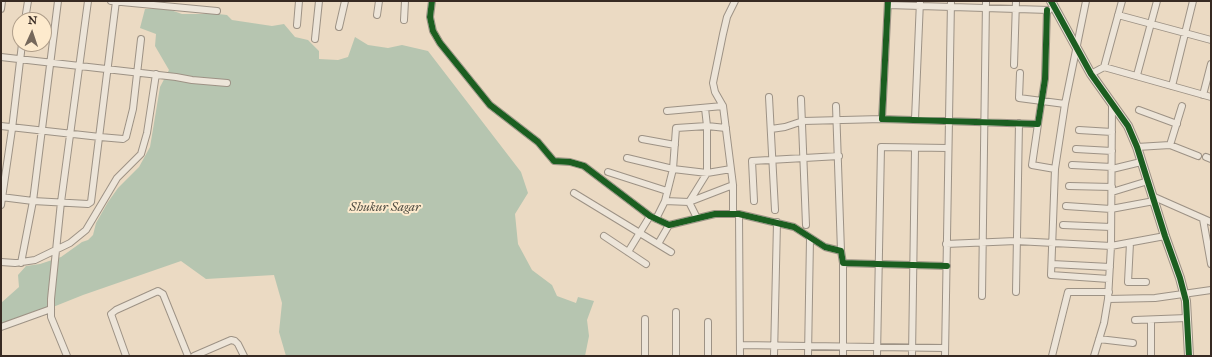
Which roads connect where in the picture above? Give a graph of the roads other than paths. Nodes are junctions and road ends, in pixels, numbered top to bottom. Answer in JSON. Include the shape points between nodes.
{"nodes":[{"id":1,"x":2,"y":1,"type":"edge"},
{"id":2,"x":28,"y":1,"type":"edge"},
{"id":3,"x":58,"y":1,"type":"edge"},
{"id":4,"x":88,"y":1,"type":"edge"},
{"id":5,"x":111,"y":1,"type":"edge"},
{"id":6,"x":116,"y":1,"type":"edge"},
{"id":7,"x":298,"y":1,"type":"edge"},
{"id":8,"x":318,"y":1,"type":"edge"},
{"id":9,"x":345,"y":1,"type":"edge"},
{"id":10,"x":379,"y":1,"type":"edge"},
{"id":11,"x":405,"y":1,"type":"edge"},
{"id":12,"x":432,"y":1,"type":"edge"},
{"id":13,"x":735,"y":1,"type":"edge"},
{"id":14,"x":952,"y":1,"type":"edge"},
{"id":15,"x":986,"y":1,"type":"edge"},
{"id":16,"x":1016,"y":1,"type":"edge"},
{"id":17,"x":1051,"y":1,"type":"edge"},
{"id":18,"x":1086,"y":1,"type":"edge"},
{"id":19,"x":1122,"y":1,"type":"edge"},
{"id":20,"x":1157,"y":1,"type":"edge"},
{"id":21,"x":1193,"y":1,"type":"edge"},
{"id":22,"x":888,"y":3,"type":"edge"},
{"id":23,"x":920,"y":4,"type":"edge"},
{"id":24,"x":951,"y":8,"type":"junction"},
{"id":25,"x":985,"y":8,"type":"junction"},
{"id":26,"x":1,"y":9,"type":"edge"},
{"id":27,"x":1016,"y":10,"type":"junction"},
{"id":28,"x":1047,"y":10,"type":"junction"},
{"id":29,"x":1057,"y":10,"type":"junction"},
{"id":30,"x":217,"y":11,"type":"dead end"},
{"id":31,"x":26,"y":12,"type":"edge"},
{"id":32,"x":377,"y":15,"type":"dead end"},
{"id":33,"x":1118,"y":15,"type":"junction"},
{"id":34,"x":404,"y":20,"type":"dead end"},
{"id":35,"x":297,"y":25,"type":"dead end"},
{"id":36,"x":1150,"y":25,"type":"junction"},
{"id":37,"x":339,"y":27,"type":"dead end"},
{"id":38,"x":1185,"y":33,"type":"junction"},
{"id":39,"x":141,"y":39,"type":"dead end"},
{"id":40,"x":315,"y":39,"type":"dead end"},
{"id":41,"x":1211,"y":40,"type":"edge"},
{"id":42,"x":1076,"y":47,"type":"junction"},
{"id":43,"x":21,"y":52,"type":"edge"},
{"id":44,"x":1,"y":57,"type":"edge"},
{"id":45,"x":20,"y":59,"type":"junction"},
{"id":46,"x":50,"y":62,"type":"junction"},
{"id":47,"x":1211,"y":64,"type":"edge"},
{"id":48,"x":1014,"y":65,"type":"dead end"},
{"id":49,"x":78,"y":66,"type":"junction"},
{"id":50,"x":1104,"y":67,"type":"junction"},
{"id":51,"x":108,"y":69,"type":"junction"},
{"id":52,"x":137,"y":72,"type":"junction"},
{"id":53,"x":1020,"y":73,"type":"dead end"},
{"id":54,"x":156,"y":74,"type":"junction"},
{"id":55,"x":1091,"y":74,"type":"junction"},
{"id":56,"x":1137,"y":75,"type":"junction"},
{"id":57,"x":227,"y":83,"type":"dead end"},
{"id":58,"x":1172,"y":86,"type":"junction"},
{"id":59,"x":1204,"y":95,"type":"junction"},
{"id":60,"x":769,"y":97,"type":"dead end"},
{"id":61,"x":1211,"y":97,"type":"edge"},
{"id":62,"x":801,"y":99,"type":"dead end"},
{"id":63,"x":1041,"y":101,"type":"junction"},
{"id":64,"x":1065,"y":104,"type":"junction"},
{"id":65,"x":1112,"y":105,"type":"junction"},
{"id":66,"x":723,"y":106,"type":"junction"},
{"id":67,"x":836,"y":106,"type":"dead end"},
{"id":68,"x":1182,"y":106,"type":"dead end"},
{"id":69,"x":705,"y":108,"type":"junction"},
{"id":70,"x":1139,"y":110,"type":"dead end"},
{"id":71,"x":667,"y":111,"type":"dead end"},
{"id":72,"x":882,"y":119,"type":"junction"},
{"id":73,"x":915,"y":119,"type":"junction"},
{"id":74,"x":837,"y":120,"type":"junction"},
{"id":75,"x":802,"y":121,"type":"junction"},
{"id":76,"x":949,"y":121,"type":"junction"},
{"id":77,"x":984,"y":122,"type":"junction"},
{"id":78,"x":1019,"y":124,"type":"junction"},
{"id":79,"x":1038,"y":124,"type":"junction"},
{"id":80,"x":1177,"y":124,"type":"junction"},
{"id":81,"x":1,"y":126,"type":"edge"},
{"id":82,"x":707,"y":126,"type":"junction"},
{"id":83,"x":726,"y":128,"type":"junction"},
{"id":84,"x":12,"y":129,"type":"junction"},
{"id":85,"x":771,"y":129,"type":"junction"},
{"id":86,"x":1079,"y":130,"type":"dead end"},
{"id":87,"x":41,"y":132,"type":"junction"},
{"id":88,"x":1112,"y":132,"type":"junction"},
{"id":89,"x":70,"y":134,"type":"junction"},
{"id":90,"x":100,"y":137,"type":"junction"},
{"id":91,"x":642,"y":139,"type":"dead end"},
{"id":92,"x":675,"y":144,"type":"junction"},
{"id":93,"x":1170,"y":145,"type":"junction"},
{"id":94,"x":1137,"y":147,"type":"junction"},
{"id":95,"x":948,"y":148,"type":"junction"},
{"id":96,"x":915,"y":149,"type":"junction"},
{"id":97,"x":1076,"y":149,"type":"dead end"},
{"id":98,"x":1112,"y":152,"type":"junction"},
{"id":99,"x":839,"y":156,"type":"junction"},
{"id":100,"x":1198,"y":156,"type":"dead end"},
{"id":101,"x":805,"y":157,"type":"junction"},
{"id":102,"x":627,"y":158,"type":"dead end"},
{"id":103,"x":772,"y":158,"type":"junction"},
{"id":104,"x":1141,"y":162,"type":"junction"},
{"id":105,"x":1072,"y":165,"type":"dead end"},
{"id":106,"x":1112,"y":168,"type":"junction"},
{"id":107,"x":673,"y":169,"type":"junction"},
{"id":108,"x":731,"y":169,"type":"junction"},
{"id":109,"x":1055,"y":169,"type":"junction"},
{"id":110,"x":608,"y":172,"type":"dead end"},
{"id":111,"x":707,"y":173,"type":"junction"},
{"id":112,"x":1148,"y":181,"type":"junction"},
{"id":113,"x":733,"y":185,"type":"junction"},
{"id":114,"x":1069,"y":186,"type":"dead end"},
{"id":115,"x":1112,"y":189,"type":"junction"},
{"id":116,"x":667,"y":191,"type":"junction"},
{"id":117,"x":574,"y":193,"type":"dead end"},
{"id":118,"x":2,"y":197,"type":"edge"},
{"id":119,"x":1153,"y":198,"type":"junction"},
{"id":120,"x":33,"y":201,"type":"junction"},
{"id":121,"x":665,"y":201,"type":"junction"},
{"id":122,"x":754,"y":201,"type":"dead end"},
{"id":123,"x":61,"y":202,"type":"junction"},
{"id":124,"x":689,"y":202,"type":"junction"},
{"id":125,"x":1,"y":205,"type":"edge"},
{"id":126,"x":1066,"y":206,"type":"dead end"},
{"id":127,"x":775,"y":210,"type":"dead end"},
{"id":128,"x":1111,"y":210,"type":"junction"},
{"id":129,"x":736,"y":213,"type":"junction"},
{"id":130,"x":650,"y":216,"type":"junction"},
{"id":131,"x":697,"y":218,"type":"junction"},
{"id":132,"x":656,"y":219,"type":"junction"},
{"id":133,"x":1202,"y":219,"type":"junction"},
{"id":134,"x":777,"y":222,"type":"junction"},
{"id":135,"x":1211,"y":222,"type":"edge"},
{"id":136,"x":669,"y":225,"type":"junction"},
{"id":137,"x":806,"y":225,"type":"dead end"},
{"id":138,"x":1063,"y":225,"type":"dead end"},
{"id":139,"x":1111,"y":227,"type":"junction"},
{"id":140,"x":639,"y":234,"type":"junction"},
{"id":141,"x":604,"y":236,"type":"dead end"},
{"id":142,"x":1165,"y":236,"type":"junction"},
{"id":143,"x":810,"y":238,"type":"junction"},
{"id":144,"x":1016,"y":242,"type":"junction"},
{"id":145,"x":982,"y":243,"type":"junction"},
{"id":146,"x":1051,"y":243,"type":"junction"},
{"id":147,"x":1130,"y":243,"type":"junction"},
{"id":148,"x":658,"y":244,"type":"junction"},
{"id":149,"x":946,"y":244,"type":"junction"},
{"id":150,"x":1111,"y":246,"type":"junction"},
{"id":151,"x":841,"y":251,"type":"junction"},
{"id":152,"x":55,"y":252,"type":"junction"},
{"id":153,"x":628,"y":252,"type":"junction"},
{"id":154,"x":671,"y":252,"type":"dead end"},
{"id":155,"x":1,"y":262,"type":"edge"},
{"id":156,"x":21,"y":263,"type":"junction"},
{"id":157,"x":843,"y":263,"type":"junction"},
{"id":158,"x":646,"y":264,"type":"dead end"},
{"id":159,"x":879,"y":264,"type":"junction"},
{"id":160,"x":1052,"y":264,"type":"junction"},
{"id":161,"x":1211,"y":264,"type":"edge"},
{"id":162,"x":912,"y":265,"type":"junction"},
{"id":163,"x":947,"y":266,"type":"junction"},
{"id":164,"x":1110,"y":266,"type":"junction"},
{"id":165,"x":1109,"y":279,"type":"junction"},
{"id":166,"x":1146,"y":282,"type":"dead end"},
{"id":167,"x":1211,"y":290,"type":"edge"},
{"id":168,"x":1016,"y":292,"type":"dead end"},
{"id":169,"x":1108,"y":292,"type":"junction"},
{"id":170,"x":1184,"y":294,"type":"junction"},
{"id":171,"x":982,"y":296,"type":"dead end"},
{"id":172,"x":1108,"y":299,"type":"junction"},
{"id":173,"x":51,"y":309,"type":"junction"},
{"id":174,"x":676,"y":312,"type":"dead end"},
{"id":175,"x":1187,"y":318,"type":"junction"},
{"id":176,"x":645,"y":319,"type":"dead end"},
{"id":177,"x":1135,"y":320,"type":"dead end"},
{"id":178,"x":1151,"y":320,"type":"junction"},
{"id":179,"x":708,"y":322,"type":"dead end"},
{"id":180,"x":1,"y":327,"type":"edge"},
{"id":181,"x":1099,"y":339,"type":"junction"},
{"id":182,"x":1133,"y":343,"type":"dead end"},
{"id":183,"x":740,"y":345,"type":"junction"},
{"id":184,"x":775,"y":346,"type":"junction"},
{"id":185,"x":808,"y":346,"type":"junction"},
{"id":186,"x":843,"y":346,"type":"junction"},
{"id":187,"x":877,"y":347,"type":"junction"},
{"id":188,"x":912,"y":348,"type":"junction"},
{"id":189,"x":945,"y":348,"type":"junction"},
{"id":190,"x":67,"y":356,"type":"edge"},
{"id":191,"x":126,"y":356,"type":"edge"},
{"id":192,"x":188,"y":356,"type":"edge"},
{"id":193,"x":194,"y":356,"type":"edge"},
{"id":194,"x":244,"y":356,"type":"edge"},
{"id":195,"x":644,"y":356,"type":"edge"},
{"id":196,"x":676,"y":356,"type":"edge"},
{"id":197,"x":708,"y":356,"type":"edge"},
{"id":198,"x":740,"y":356,"type":"edge"},
{"id":199,"x":774,"y":356,"type":"edge"},
{"id":200,"x":808,"y":356,"type":"edge"},
{"id":201,"x":843,"y":356,"type":"edge"},
{"id":202,"x":877,"y":356,"type":"edge"},
{"id":203,"x":912,"y":356,"type":"edge"},
{"id":204,"x":945,"y":356,"type":"edge"},
{"id":205,"x":1052,"y":356,"type":"edge"},
{"id":206,"x":1094,"y":356,"type":"edge"},
{"id":207,"x":1150,"y":356,"type":"edge"},
{"id":208,"x":1189,"y":356,"type":"edge"}],
"edges":[{"from":1,"to":26,"type":"street"},
{"from":2,"to":31,"type":"street"},
{"from":3,"to":46,"type":"street"},
{"from":4,"to":49,"type":"street"},
{"from":5,"to":6,"type":"street"},
{"from":6,"to":30,"type":"street"},
{"from":6,"to":51,"type":"street"},
{"from":7,"to":35,"type":"street"},
{"from":8,"to":40,"type":"street"},
{"from":9,"to":37,"type":"street"},
{"from":10,"to":32,"type":"street"},
{"from":11,"to":34,"type":"street"},
{"from":12,"to":130,"type":"street","via":[[430,17],[433,31],[490,105],[538,142],[554,161],[584,166]]},
{"from":13,"to":66,"type":"street","via":[[727,17],[714,73],[715,92]]},
{"from":14,"to":24,"type":"street"},
{"from":15,"to":25,"type":"street"},
{"from":16,"to":27,"type":"street"},
{"from":17,"to":29,"type":"street"},
{"from":18,"to":42,"type":"street"},
{"from":19,"to":33,"type":"street"},
{"from":20,"to":36,"type":"street"},
{"from":21,"to":38,"type":"street"},
{"from":22,"to":23,"type":"street"},
{"from":22,"to":72,"type":"street"},
{"from":23,"to":24,"type":"street"},
{"from":23,"to":73,"type":"street"},
{"from":24,"to":25,"type":"street"},
{"from":24,"to":76,"type":"street"},
{"from":25,"to":27,"type":"street"},
{"from":25,"to":77,"type":"street"},
{"from":27,"to":28,"type":"street"},
{"from":27,"to":48,"type":"street"},
{"from":28,"to":29,"type":"street"},
{"from":28,"to":63,"type":"street"},
{"from":29,"to":42,"type":"street"},
{"from":33,"to":36,"type":"street"},
{"from":33,"to":50,"type":"street"},
{"from":36,"to":38,"type":"street"},
{"from":36,"to":56,"type":"street"},
{"from":38,"to":41,"type":"street"},
{"from":38,"to":58,"type":"street"},
{"from":39,"to":52,"type":"street"},
{"from":42,"to":55,"type":"street"},
{"from":42,"to":64,"type":"street"},
{"from":43,"to":45,"type":"street"},
{"from":44,"to":45,"type":"street"},
{"from":45,"to":46,"type":"street"},
{"from":45,"to":84,"type":"street"},
{"from":46,"to":49,"type":"street"},
{"from":46,"to":87,"type":"street"},
{"from":47,"to":59,"type":"street"},
{"from":49,"to":51,"type":"street"},
{"from":49,"to":89,"type":"street"},
{"from":50,"to":55,"type":"street"},
{"from":50,"to":56,"type":"street"},
{"from":51,"to":52,"type":"street"},
{"from":51,"to":90,"type":"street"},
{"from":52,"to":54,"type":"street"},
{"from":52,"to":90,"type":"street","via":[[133,108],[126,137]]},
{"from":53,"to":63,"type":"street","via":[[1018,98]]},
{"from":54,"to":57,"type":"street"},
{"from":54,"to":152,"type":"street","via":[[147,133],[141,154],[117,178],[86,230]]},
{"from":55,"to":65,"type":"street"},
{"from":56,"to":58,"type":"street"},
{"from":58,"to":59,"type":"street"},
{"from":59,"to":61,"type":"street"},
{"from":60,"to":85,"type":"street"},
{"from":62,"to":75,"type":"street"},
{"from":63,"to":64,"type":"street"},
{"from":63,"to":79,"type":"street"},
{"from":64,"to":109,"type":"street"},
{"from":65,"to":88,"type":"street"},
{"from":65,"to":94,"type":"street","via":[[1128,126]]},
{"from":66,"to":69,"type":"street"},
{"from":66,"to":83,"type":"street"},
{"from":67,"to":74,"type":"street"},
{"from":68,"to":80,"type":"street"},
{"from":69,"to":71,"type":"street"},
{"from":69,"to":82,"type":"street"},
{"from":70,"to":80,"type":"street"},
{"from":72,"to":73,"type":"street"},
{"from":72,"to":74,"type":"street"},
{"from":73,"to":76,"type":"street"},
{"from":74,"to":75,"type":"street"},
{"from":74,"to":99,"type":"street"},
{"from":75,"to":85,"type":"street"},
{"from":75,"to":101,"type":"street"},
{"from":76,"to":77,"type":"street"},
{"from":76,"to":95,"type":"street"},
{"from":77,"to":78,"type":"street"},
{"from":77,"to":145,"type":"street"},
{"from":78,"to":79,"type":"street"},
{"from":78,"to":144,"type":"street"},
{"from":79,"to":109,"type":"street","via":[[1032,165]]},
{"from":80,"to":93,"type":"street"},
{"from":81,"to":84,"type":"street"},
{"from":82,"to":83,"type":"street"},
{"from":82,"to":92,"type":"street","via":[[676,128]]},
{"from":82,"to":111,"type":"street"},
{"from":83,"to":108,"type":"street"},
{"from":84,"to":87,"type":"street"},
{"from":84,"to":118,"type":"street"},
{"from":85,"to":103,"type":"street"},
{"from":86,"to":88,"type":"street"},
{"from":87,"to":89,"type":"street"},
{"from":87,"to":120,"type":"street"},
{"from":88,"to":98,"type":"street"},
{"from":89,"to":90,"type":"street"},
{"from":89,"to":123,"type":"street"},
{"from":90,"to":123,"type":"street","via":[[91,202]]},
{"from":91,"to":92,"type":"street"},
{"from":92,"to":107,"type":"street"},
{"from":93,"to":94,"type":"street"},
{"from":93,"to":100,"type":"street"},
{"from":94,"to":104,"type":"street"},
{"from":95,"to":96,"type":"street"},
{"from":95,"to":149,"type":"street"},
{"from":96,"to":159,"type":"street","via":[[881,147]]},
{"from":96,"to":162,"type":"street"},
{"from":97,"to":98,"type":"street"},
{"from":98,"to":106,"type":"street"},
{"from":99,"to":101,"type":"street"},
{"from":99,"to":151,"type":"street"},
{"from":101,"to":103,"type":"street"},
{"from":101,"to":137,"type":"street"},
{"from":102,"to":107,"type":"street"},
{"from":103,"to":122,"type":"street","via":[[752,161]]},
{"from":103,"to":127,"type":"street"},
{"from":104,"to":106,"type":"street"},
{"from":104,"to":112,"type":"street"},
{"from":105,"to":106,"type":"street"},
{"from":106,"to":115,"type":"street"},
{"from":107,"to":111,"type":"street"},
{"from":107,"to":116,"type":"street"},
{"from":108,"to":111,"type":"street"},
{"from":108,"to":113,"type":"street"},
{"from":109,"to":146,"type":"street"},
{"from":110,"to":116,"type":"street"},
{"from":111,"to":124,"type":"street"},
{"from":112,"to":115,"type":"street"},
{"from":112,"to":119,"type":"street"},
{"from":113,"to":124,"type":"street"},
{"from":113,"to":129,"type":"street"},
{"from":114,"to":115,"type":"street"},
{"from":115,"to":128,"type":"street"},
{"from":116,"to":121,"type":"street"},
{"from":117,"to":140,"type":"street"},
{"from":118,"to":120,"type":"street"},
{"from":118,"to":125,"type":"street"},
{"from":119,"to":128,"type":"street"},
{"from":119,"to":133,"type":"street"},
{"from":119,"to":142,"type":"street"},
{"from":120,"to":123,"type":"street"},
{"from":120,"to":156,"type":"street"},
{"from":121,"to":124,"type":"street"},
{"from":121,"to":132,"type":"street"},
{"from":123,"to":152,"type":"street"},
{"from":124,"to":131,"type":"street"},
{"from":126,"to":128,"type":"street"},
{"from":128,"to":139,"type":"street"},
{"from":129,"to":131,"type":"street"},
{"from":129,"to":134,"type":"street"},
{"from":129,"to":183,"type":"street"},
{"from":130,"to":132,"type":"street"},
{"from":130,"to":140,"type":"street"},
{"from":131,"to":136,"type":"street"},
{"from":132,"to":136,"type":"street"},
{"from":133,"to":135,"type":"street"},
{"from":133,"to":161,"type":"street"},
{"from":134,"to":143,"type":"street","via":[[794,227]]},
{"from":134,"to":184,"type":"street"},
{"from":136,"to":148,"type":"street"},
{"from":138,"to":139,"type":"street"},
{"from":139,"to":150,"type":"street"},
{"from":140,"to":148,"type":"street"},
{"from":140,"to":153,"type":"street"},
{"from":141,"to":153,"type":"street"},
{"from":142,"to":147,"type":"street"},
{"from":142,"to":170,"type":"street"},
{"from":143,"to":151,"type":"street","via":[[825,247]]},
{"from":143,"to":185,"type":"street"},
{"from":144,"to":145,"type":"street"},
{"from":144,"to":146,"type":"street"},
{"from":144,"to":168,"type":"street"},
{"from":145,"to":149,"type":"street"},
{"from":145,"to":171,"type":"street"},
{"from":146,"to":150,"type":"street"},
{"from":146,"to":160,"type":"street"},
{"from":147,"to":150,"type":"street"},
{"from":147,"to":166,"type":"street","via":[[1128,282]]},
{"from":148,"to":154,"type":"street"},
{"from":149,"to":163,"type":"street"},
{"from":150,"to":164,"type":"street"},
{"from":151,"to":157,"type":"street"},
{"from":152,"to":156,"type":"street"},
{"from":152,"to":173,"type":"street"},
{"from":153,"to":158,"type":"street"},
{"from":155,"to":156,"type":"street"},
{"from":157,"to":159,"type":"street"},
{"from":157,"to":186,"type":"street"},
{"from":159,"to":162,"type":"street"},
{"from":159,"to":187,"type":"street"},
{"from":160,"to":164,"type":"street"},
{"from":160,"to":165,"type":"street","via":[[1051,275]]},
{"from":162,"to":163,"type":"street"},
{"from":162,"to":188,"type":"street"},
{"from":163,"to":189,"type":"street"},
{"from":164,"to":165,"type":"street"},
{"from":165,"to":169,"type":"street"},
{"from":167,"to":170,"type":"street"},
{"from":169,"to":172,"type":"street"},
{"from":169,"to":205,"type":"street","via":[[1068,292]]},
{"from":170,"to":172,"type":"street","via":[[1155,298]]},
{"from":170,"to":175,"type":"street"},
{"from":172,"to":181,"type":"street"},
{"from":173,"to":180,"type":"street"},
{"from":173,"to":190,"type":"street","via":[[51,317]]},
{"from":174,"to":196,"type":"street"},
{"from":175,"to":178,"type":"street"},
{"from":175,"to":208,"type":"street"},
{"from":176,"to":195,"type":"street"},
{"from":177,"to":178,"type":"street"},
{"from":178,"to":207,"type":"street"},
{"from":179,"to":197,"type":"street"},
{"from":181,"to":182,"type":"street"},
{"from":181,"to":206,"type":"street"},
{"from":183,"to":184,"type":"street"},
{"from":183,"to":198,"type":"street"},
{"from":184,"to":185,"type":"street"},
{"from":184,"to":199,"type":"street"},
{"from":185,"to":186,"type":"street"},
{"from":185,"to":200,"type":"street"},
{"from":186,"to":187,"type":"street"},
{"from":186,"to":201,"type":"street"},
{"from":187,"to":188,"type":"street"},
{"from":187,"to":202,"type":"street"},
{"from":188,"to":189,"type":"street"},
{"from":188,"to":203,"type":"street"},
{"from":189,"to":204,"type":"street"},
{"from":191,"to":192,"type":"street","via":[[111,314],[158,291],[162,294]]},
{"from":193,"to":194,"type":"street","via":[[231,340],[236,341]]}]}
